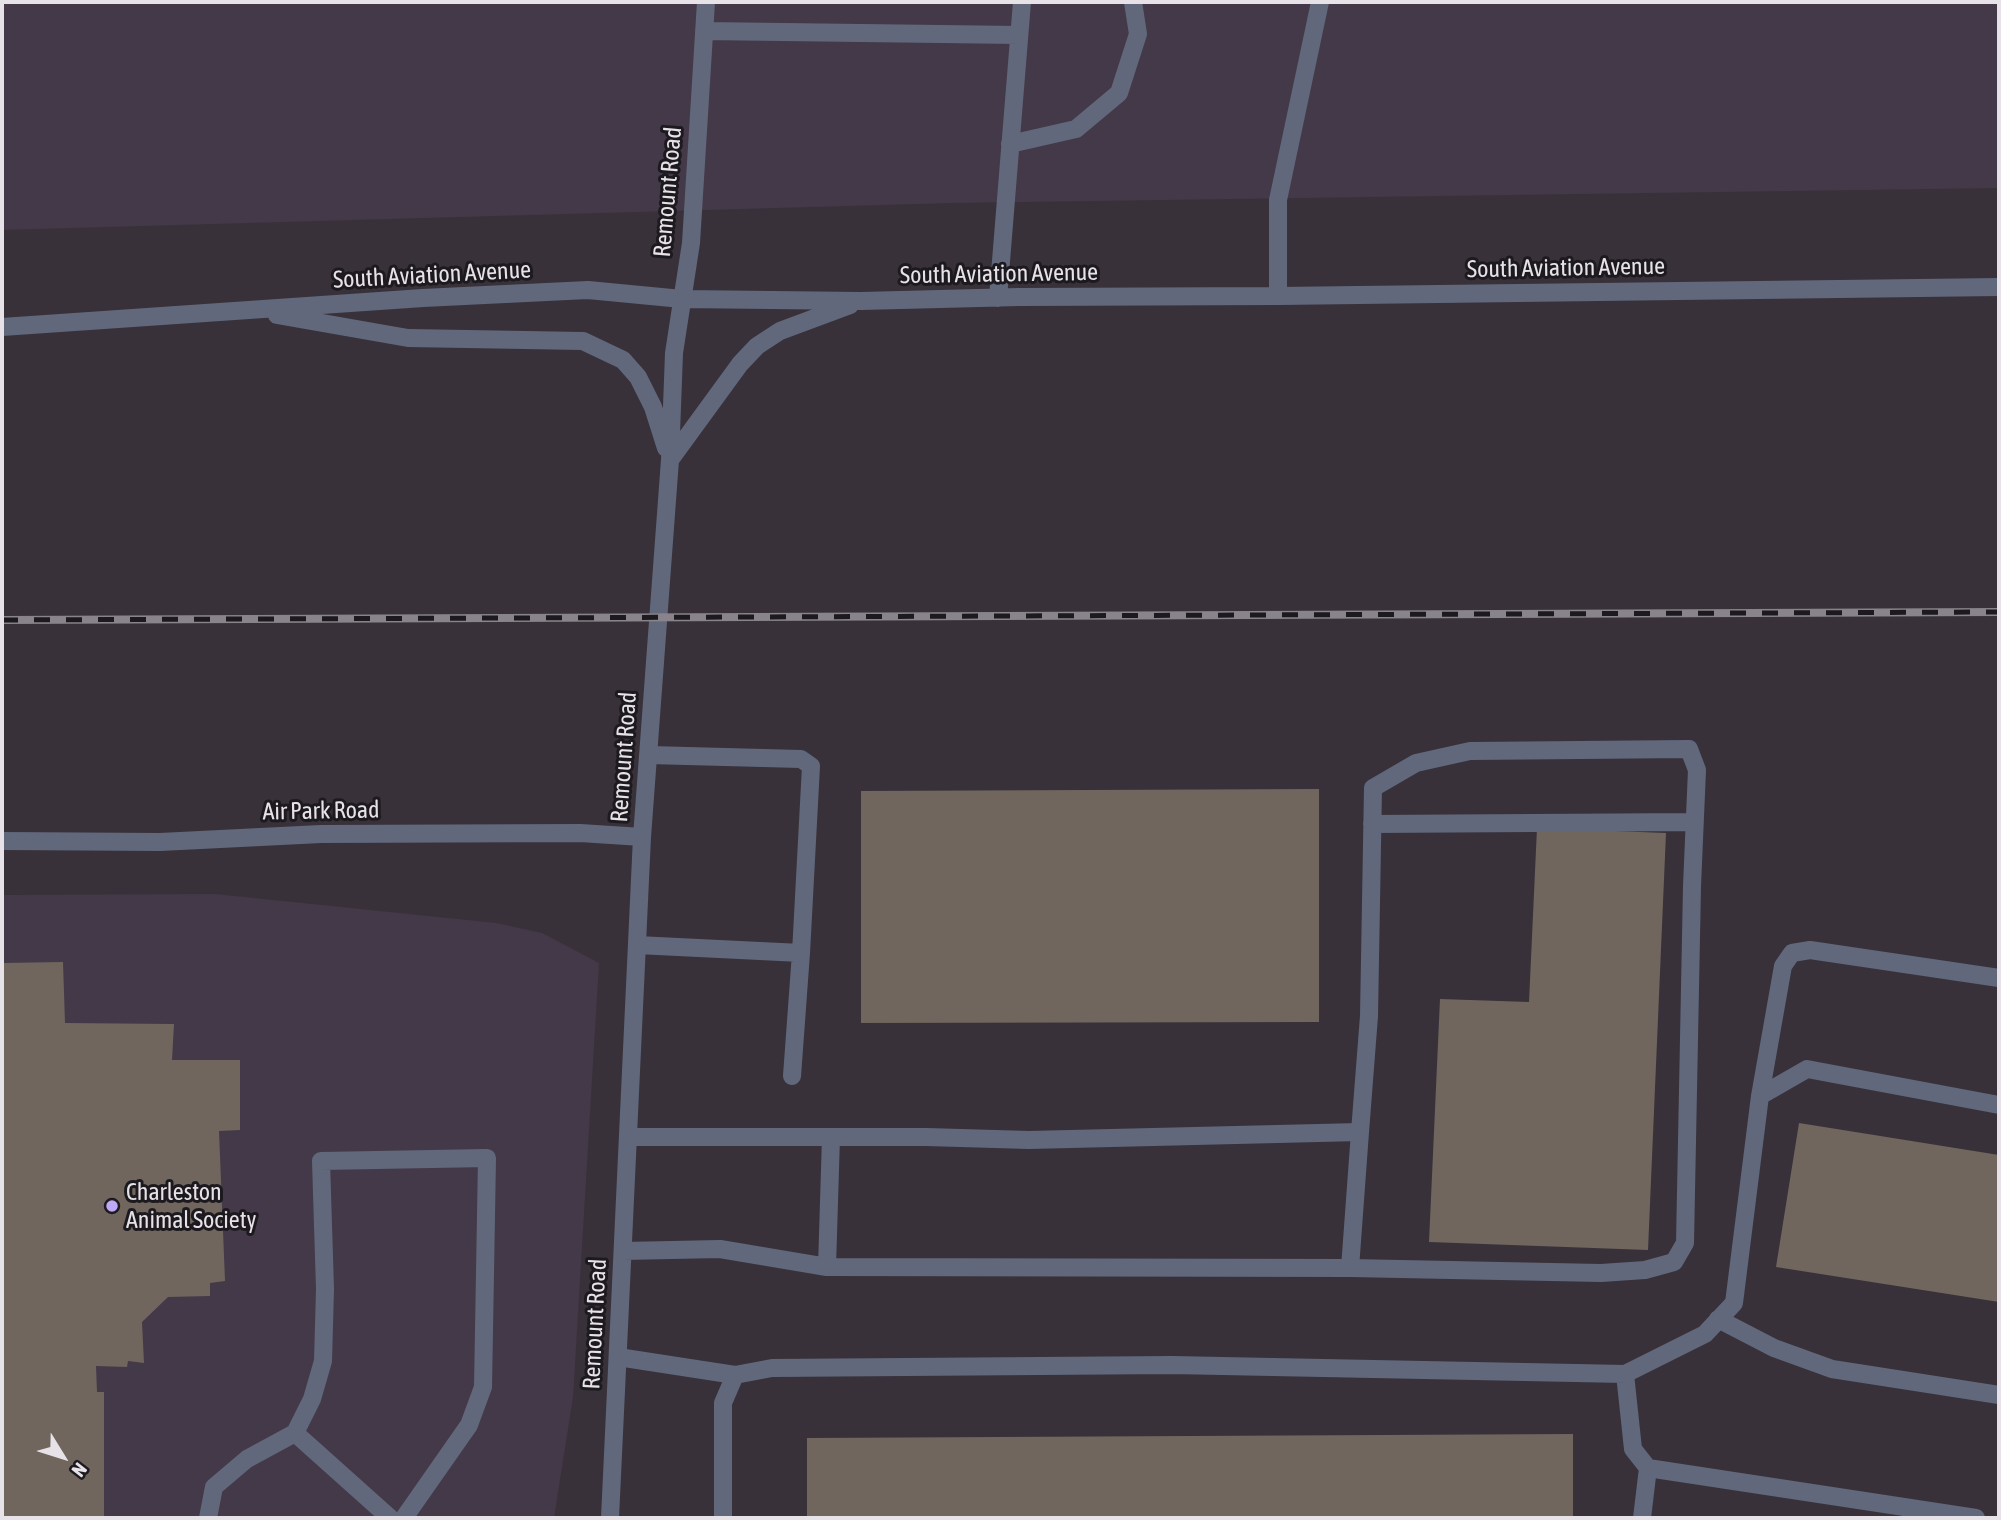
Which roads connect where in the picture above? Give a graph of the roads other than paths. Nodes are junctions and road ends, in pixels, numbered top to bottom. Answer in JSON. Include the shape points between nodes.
{"nodes":[{"id":1,"x":706,"y":2,"type":"edge"},
{"id":2,"x":1022,"y":2,"type":"edge"},
{"id":3,"x":1133,"y":2,"type":"edge"},
{"id":4,"x":1320,"y":2,"type":"edge"},
{"id":5,"x":704,"y":31,"type":"junction"},
{"id":6,"x":1019,"y":35,"type":"junction"},
{"id":7,"x":1010,"y":144,"type":"junction"},
{"id":8,"x":1999,"y":287,"type":"edge"},
{"id":9,"x":1278,"y":296,"type":"junction"},
{"id":10,"x":998,"y":298,"type":"junction"},
{"id":11,"x":682,"y":299,"type":"junction"},
{"id":12,"x":862,"y":301,"type":"junction"},
{"id":13,"x":250,"y":311,"type":"junction"},
{"id":14,"x":2,"y":327,"type":"edge"},
{"id":15,"x":670,"y":460,"type":"junction"},
{"id":16,"x":649,"y":754,"type":"junction"},
{"id":17,"x":1694,"y":822,"type":"junction"},
{"id":18,"x":1372,"y":824,"type":"junction"},
{"id":19,"x":642,"y":837,"type":"junction"},
{"id":20,"x":2,"y":841,"type":"edge"},
{"id":21,"x":638,"y":945,"type":"junction"},
{"id":22,"x":801,"y":953,"type":"junction"},
{"id":23,"x":1999,"y":978,"type":"edge"},
{"id":24,"x":792,"y":1076,"type":"dead end"},
{"id":25,"x":1759,"y":1096,"type":"junction"},
{"id":26,"x":1999,"y":1105,"type":"edge"},
{"id":27,"x":1360,"y":1132,"type":"junction"},
{"id":28,"x":628,"y":1137,"type":"junction"},
{"id":29,"x":831,"y":1137,"type":"junction"},
{"id":30,"x":623,"y":1251,"type":"junction"},
{"id":31,"x":827,"y":1267,"type":"junction"},
{"id":32,"x":1350,"y":1268,"type":"junction"},
{"id":33,"x":1718,"y":1319,"type":"junction"},
{"id":34,"x":618,"y":1357,"type":"junction"},
{"id":35,"x":1625,"y":1374,"type":"junction"},
{"id":36,"x":735,"y":1375,"type":"junction"},
{"id":37,"x":1999,"y":1395,"type":"edge"},
{"id":38,"x":295,"y":1433,"type":"junction"},
{"id":39,"x":1648,"y":1468,"type":"junction"},
{"id":40,"x":208,"y":1518,"type":"edge"},
{"id":41,"x":390,"y":1518,"type":"edge"},
{"id":42,"x":404,"y":1518,"type":"edge"},
{"id":43,"x":610,"y":1518,"type":"edge"},
{"id":44,"x":723,"y":1518,"type":"edge"},
{"id":45,"x":1642,"y":1518,"type":"edge"},
{"id":46,"x":1976,"y":1518,"type":"edge"}],
"edges":[{"from":1,"to":5,"type":"street","name":"Remount Road"},
{"from":2,"to":6,"type":"street"},
{"from":3,"to":7,"type":"street","via":[[1138,34],[1119,93],[1076,129]]},
{"from":4,"to":9,"type":"street","via":[[1278,200]]},
{"from":5,"to":6,"type":"street"},
{"from":5,"to":11,"type":"street","name":"Remount Road","via":[[691,243]]},
{"from":6,"to":7,"type":"street"},
{"from":7,"to":10,"type":"street"},
{"from":8,"to":9,"type":"street","name":"South Aviation Avenue"},
{"from":9,"to":10,"type":"street","name":"South Aviation Avenue"},
{"from":10,"to":12,"type":"street","name":"South Aviation Avenue"},
{"from":11,"to":12,"type":"street","name":"South Aviation Avenue"},
{"from":11,"to":13,"type":"street","name":"South Aviation Avenue","via":[[588,290]]},
{"from":11,"to":15,"type":"street","name":"Remount Road","via":[[674,354]]},
{"from":12,"to":15,"type":"street","via":[[780,331],[757,346]]},
{"from":13,"to":14,"type":"street","name":"South Aviation Avenue"},
{"from":13,"to":15,"type":"street","via":[[408,338],[583,341],[623,360],[638,377]]},
{"from":15,"to":16,"type":"street","name":"Remount Road"},
{"from":16,"to":19,"type":"street","name":"Remount Road"},
{"from":16,"to":22,"type":"street","via":[[801,759],[811,766]]},
{"from":17,"to":18,"type":"street"},
{"from":17,"to":18,"type":"street","via":[[1697,769],[1689,749],[1470,751],[1416,763],[1373,788]]},
{"from":17,"to":32,"type":"street","via":[[1685,1243],[1674,1262],[1645,1270],[1601,1273]]},
{"from":18,"to":27,"type":"street","via":[[1369,1016]]},
{"from":19,"to":20,"type":"street","name":"Air Park Road","via":[[321,834],[160,842]]},
{"from":19,"to":21,"type":"street","name":"Remount Road"},
{"from":21,"to":22,"type":"street"},
{"from":21,"to":28,"type":"street","name":"Remount Road"},
{"from":22,"to":24,"type":"street"},
{"from":23,"to":25,"type":"street","via":[[1810,950],[1793,953],[1783,966]]},
{"from":25,"to":26,"type":"street","via":[[1807,1069]]},
{"from":25,"to":33,"type":"street","via":[[1734,1303]]},
{"from":27,"to":29,"type":"street","via":[[1083,1140]]},
{"from":27,"to":32,"type":"street"},
{"from":28,"to":29,"type":"street"},
{"from":28,"to":30,"type":"street","name":"Remount Road"},
{"from":29,"to":31,"type":"street"},
{"from":30,"to":31,"type":"street","via":[[720,1249]]},
{"from":30,"to":34,"type":"street","name":"Remount Road"},
{"from":31,"to":32,"type":"street"},
{"from":33,"to":35,"type":"street","via":[[1705,1334]]},
{"from":33,"to":37,"type":"street","via":[[1774,1348],[1832,1369]]},
{"from":34,"to":36,"type":"street"},
{"from":34,"to":43,"type":"street","name":"Remount Road"},
{"from":35,"to":36,"type":"street","via":[[1172,1365],[772,1368]]},
{"from":35,"to":39,"type":"street","via":[[1633,1449]]},
{"from":36,"to":44,"type":"street","via":[[723,1404]]},
{"from":38,"to":40,"type":"street","via":[[247,1459],[214,1487]]},
{"from":38,"to":41,"type":"street"},
{"from":38,"to":42,"type":"street","via":[[312,1399],[323,1361],[321,1160],[487,1158],[483,1387],[469,1425]]},
{"from":39,"to":45,"type":"street"},
{"from":39,"to":46,"type":"street"}]}
